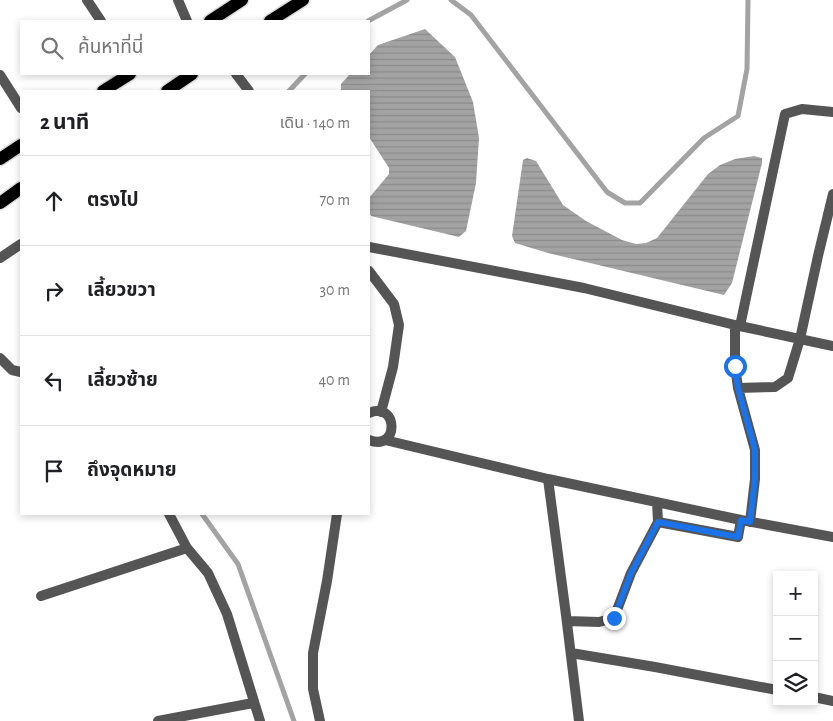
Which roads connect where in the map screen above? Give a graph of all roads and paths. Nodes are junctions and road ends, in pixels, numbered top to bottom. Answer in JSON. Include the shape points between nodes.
{"nodes":[{"id":1,"x":87,"y":0,"type":"edge"},
{"id":2,"x":178,"y":0,"type":"edge"},
{"id":3,"x":242,"y":0,"type":"edge"},
{"id":4,"x":303,"y":0,"type":"edge"},
{"id":5,"x":100,"y":20,"type":"edge"},
{"id":6,"x":186,"y":20,"type":"edge"},
{"id":7,"x":212,"y":20,"type":"edge"},
{"id":8,"x":272,"y":20,"type":"edge"},
{"id":9,"x":0,"y":75,"type":"edge"},
{"id":10,"x":128,"y":75,"type":"edge"},
{"id":11,"x":191,"y":75,"type":"edge"},
{"id":12,"x":237,"y":75,"type":"edge"},
{"id":13,"x":105,"y":90,"type":"edge"},
{"id":14,"x":169,"y":90,"type":"edge"},
{"id":15,"x":248,"y":90,"type":"edge"},
{"id":16,"x":20,"y":106,"type":"edge"},
{"id":17,"x":833,"y":112,"type":"edge"},
{"id":18,"x":20,"y":146,"type":"edge"},
{"id":19,"x":0,"y":159,"type":"edge"},
{"id":20,"x":20,"y":189,"type":"edge"},
{"id":21,"x":833,"y":194,"type":"edge"},
{"id":22,"x":0,"y":203,"type":"edge"},
{"id":23,"x":20,"y":245,"type":"edge"},
{"id":24,"x":370,"y":247,"type":"edge"},
{"id":25,"x":0,"y":258,"type":"edge"},
{"id":26,"x":370,"y":272,"type":"edge"},
{"id":27,"x":738,"y":325,"type":"junction"},
{"id":28,"x":800,"y":339,"type":"junction"},
{"id":29,"x":833,"y":346,"type":"edge"},
{"id":30,"x":0,"y":358,"type":"edge"},
{"id":31,"x":20,"y":372,"type":"edge"},
{"id":32,"x":738,"y":388,"type":"junction"},
{"id":33,"x":370,"y":412,"type":"edge"},
{"id":34,"x":381,"y":412,"type":"junction"},
{"id":35,"x":370,"y":440,"type":"edge"},
{"id":36,"x":385,"y":440,"type":"junction"},
{"id":37,"x":548,"y":479,"type":"junction"},
{"id":38,"x":657,"y":502,"type":"junction"},
{"id":39,"x":169,"y":515,"type":"edge"},
{"id":40,"x":337,"y":515,"type":"edge"},
{"id":41,"x":746,"y":521,"type":"junction"},
{"id":42,"x":658,"y":522,"type":"junction"},
{"id":43,"x":833,"y":537,"type":"edge"},
{"id":44,"x":187,"y":548,"type":"junction"},
{"id":45,"x":41,"y":596,"type":"dead end"},
{"id":46,"x":567,"y":621,"type":"junction"},
{"id":47,"x":571,"y":653,"type":"junction"},
{"id":48,"x":773,"y":689,"type":"edge"},
{"id":49,"x":818,"y":698,"type":"edge"},
{"id":50,"x":833,"y":700,"type":"edge"},
{"id":51,"x":253,"y":703,"type":"junction"},
{"id":52,"x":158,"y":721,"type":"edge"},
{"id":53,"x":260,"y":721,"type":"edge"},
{"id":54,"x":320,"y":721,"type":"edge"},
{"id":55,"x":578,"y":721,"type":"edge"}],
"edges":[{"from":1,"to":5,"type":"street"},
{"from":2,"to":6,"type":"street"},
{"from":3,"to":7,"type":"main road"},
{"from":4,"to":8,"type":"main road"},
{"from":9,"to":16,"type":"street"},
{"from":10,"to":13,"type":"main road"},
{"from":11,"to":14,"type":"main road"},
{"from":12,"to":15,"type":"street"},
{"from":17,"to":27,"type":"street","via":[[802,109],[785,114]]},
{"from":18,"to":19,"type":"main road"},
{"from":20,"to":22,"type":"main road"},
{"from":21,"to":28,"type":"street"},
{"from":23,"to":25,"type":"street"},
{"from":24,"to":27,"type":"street","via":[[584,288]]},
{"from":26,"to":34,"type":"street","via":[[394,304],[399,325],[393,367]]},
{"from":27,"to":28,"type":"street"},
{"from":27,"to":32,"type":"street","via":[[735,366]]},
{"from":28,"to":29,"type":"street"},
{"from":28,"to":32,"type":"street","via":[[788,378],[775,387]]},
{"from":30,"to":31,"type":"street","via":[[12,370]]},
{"from":32,"to":41,"type":"street","via":[[755,450],[755,479]]},
{"from":33,"to":34,"type":"street"},
{"from":34,"to":36,"type":"street","via":[[389,417],[392,424],[391,433]]},
{"from":35,"to":36,"type":"street","via":[[378,443]]},
{"from":36,"to":37,"type":"street"},
{"from":37,"to":38,"type":"street"},
{"from":37,"to":46,"type":"street"},
{"from":38,"to":41,"type":"street"},
{"from":38,"to":42,"type":"street"},
{"from":39,"to":44,"type":"street"},
{"from":40,"to":54,"type":"street","via":[[313,652],[313,689]]},
{"from":41,"to":42,"type":"street","via":[[738,537]]},
{"from":41,"to":43,"type":"street"},
{"from":42,"to":46,"type":"street","via":[[631,573],[614,618],[599,622]]},
{"from":44,"to":45,"type":"street"},
{"from":44,"to":51,"type":"street","via":[[208,573],[227,614]]},
{"from":46,"to":47,"type":"street"},
{"from":47,"to":48,"type":"street"},
{"from":47,"to":55,"type":"street"},
{"from":49,"to":50,"type":"street"},
{"from":51,"to":52,"type":"street"},
{"from":51,"to":53,"type":"street"}]}
